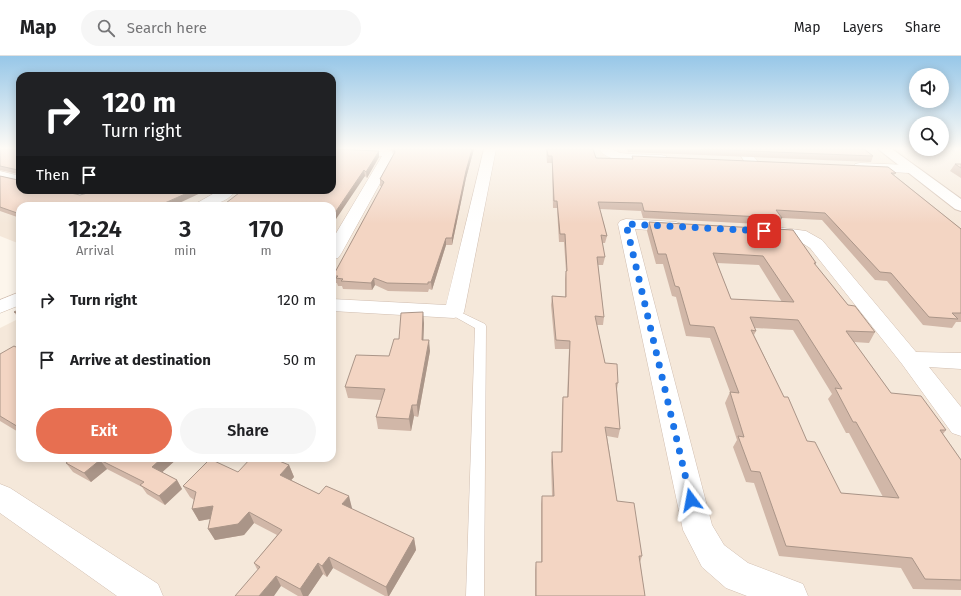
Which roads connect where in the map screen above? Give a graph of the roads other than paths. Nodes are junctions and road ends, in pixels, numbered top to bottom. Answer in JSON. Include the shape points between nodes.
{"nodes":[{"id":1,"x":379,"y":174,"type":"edge"},
{"id":2,"x":485,"y":174,"type":"edge"},
{"id":3,"x":916,"y":174,"type":"edge"},
{"id":4,"x":0,"y":175,"type":"edge"},
{"id":5,"x":16,"y":179,"type":"edge"},
{"id":6,"x":223,"y":194,"type":"edge"},
{"id":7,"x":210,"y":202,"type":"edge"},
{"id":8,"x":961,"y":206,"type":"edge"},
{"id":9,"x":695,"y":228,"type":"edge"},
{"id":10,"x":749,"y":230,"type":"edge"},
{"id":11,"x":336,"y":247,"type":"edge"},
{"id":12,"x":16,"y":300,"type":"edge"},
{"id":13,"x":336,"y":305,"type":"edge"},
{"id":14,"x":0,"y":307,"type":"edge"},
{"id":15,"x":454,"y":312,"type":"junction"},
{"id":16,"x":910,"y":358,"type":"junction"},
{"id":17,"x":961,"y":361,"type":"edge"},
{"id":18,"x":961,"y":426,"type":"edge"},
{"id":19,"x":0,"y":497,"type":"edge"},
{"id":20,"x":146,"y":596,"type":"edge"},
{"id":21,"x":475,"y":596,"type":"edge"},
{"id":22,"x":791,"y":596,"type":"edge"}],
"edges":[{"from":1,"to":11,"type":"street"},
{"from":2,"to":15,"type":"street"},
{"from":3,"to":8,"type":"street"},
{"from":4,"to":5,"type":"street"},
{"from":6,"to":7,"type":"street"},
{"from":9,"to":22,"type":"street","via":[[626,224],[698,530],[713,556],[738,576]]},
{"from":10,"to":16,"type":"street","via":[[800,235],[816,244]]},
{"from":12,"to":14,"type":"street"},
{"from":13,"to":15,"type":"street"},
{"from":15,"to":21,"type":"lane","via":[[481,326]]},
{"from":16,"to":17,"type":"street"},
{"from":16,"to":18,"type":"street"},
{"from":19,"to":20,"type":"street"}]}
